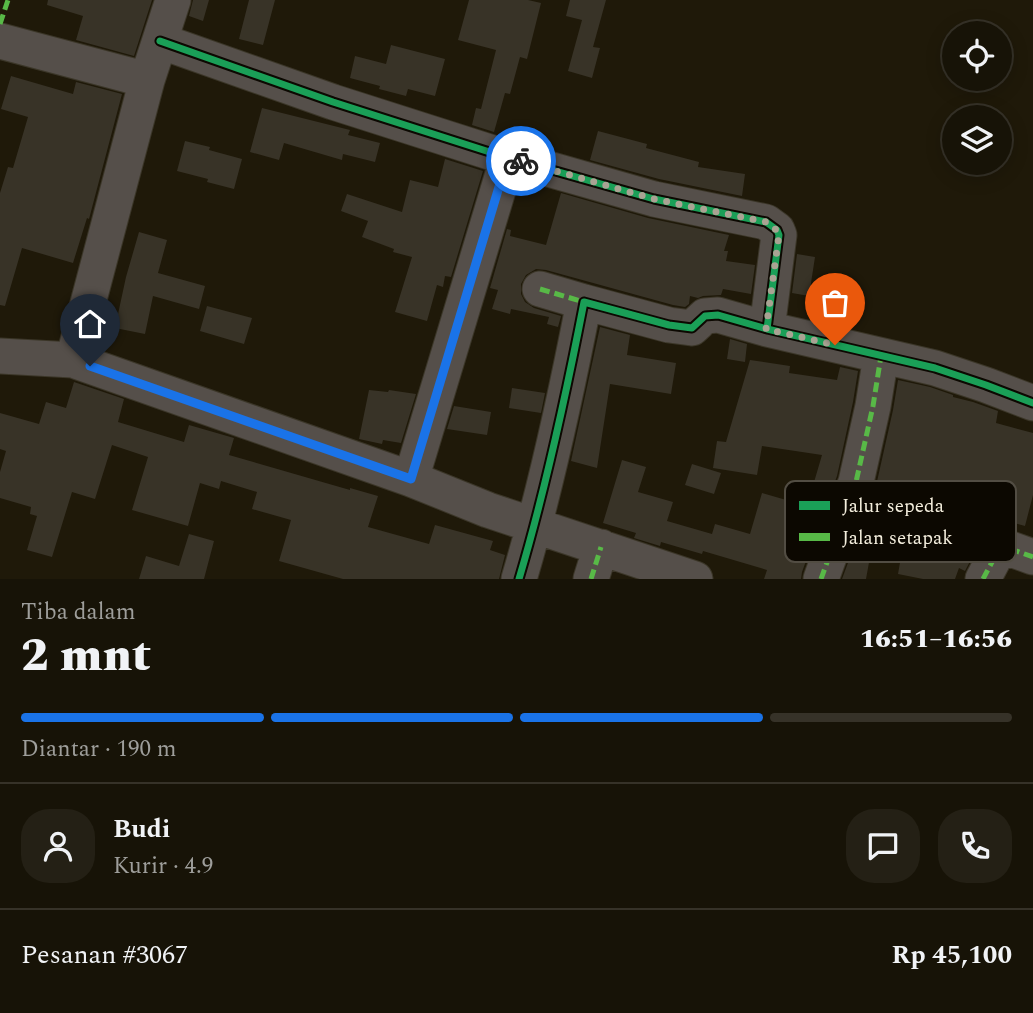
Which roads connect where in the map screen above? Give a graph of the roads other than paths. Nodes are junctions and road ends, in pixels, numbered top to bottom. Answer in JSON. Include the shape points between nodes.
{"nodes":[{"id":1,"x":173,"y":0,"type":"edge"},
{"id":2,"x":0,"y":41,"type":"edge"},
{"id":3,"x":160,"y":41,"type":"junction"},
{"id":4,"x":147,"y":80,"type":"junction"},
{"id":5,"x":508,"y":157,"type":"junction"},
{"id":6,"x":540,"y":289,"type":"dead end"},
{"id":7,"x":584,"y":302,"type":"junction"},
{"id":8,"x":766,"y":329,"type":"junction"},
{"id":9,"x":0,"y":356,"type":"edge"},
{"id":10,"x":881,"y":356,"type":"junction"},
{"id":11,"x":73,"y":360,"type":"junction"},
{"id":12,"x":1033,"y":403,"type":"edge"},
{"id":13,"x":411,"y":479,"type":"junction"},
{"id":14,"x":856,"y":481,"type":"edge"},
{"id":15,"x":535,"y":525,"type":"junction"},
{"id":16,"x":1016,"y":551,"type":"edge"},
{"id":17,"x":1033,"y":557,"type":"edge"},
{"id":18,"x":827,"y":562,"type":"edge"},
{"id":19,"x":992,"y":562,"type":"edge"},
{"id":20,"x":596,"y":563,"type":"edge"},
{"id":21,"x":519,"y":579,"type":"edge"},
{"id":22,"x":695,"y":579,"type":"edge"},
{"id":23,"x":821,"y":579,"type":"edge"},
{"id":24,"x":983,"y":579,"type":"edge"}],
"edges":[{"from":1,"to":3,"type":"street"},
{"from":2,"to":4,"type":"street"},
{"from":3,"to":4,"type":"street"},
{"from":3,"to":5,"type":"street"},
{"from":4,"to":11,"type":"street"},
{"from":5,"to":8,"type":"street","via":[[654,199],[772,226],[779,235]]},
{"from":5,"to":13,"type":"street"},
{"from":6,"to":7,"type":"street"},
{"from":7,"to":8,"type":"street","via":[[688,328],[709,314]]},
{"from":7,"to":15,"type":"street"},
{"from":8,"to":10,"type":"street"},
{"from":9,"to":11,"type":"street"},
{"from":10,"to":12,"type":"street","via":[[935,368]]},
{"from":10,"to":14,"type":"street"},
{"from":11,"to":13,"type":"street"},
{"from":13,"to":15,"type":"street"},
{"from":15,"to":20,"type":"street"},
{"from":15,"to":21,"type":"street"},
{"from":16,"to":17,"type":"street"},
{"from":18,"to":23,"type":"street"},
{"from":19,"to":24,"type":"street"},
{"from":20,"to":22,"type":"street"}]}
